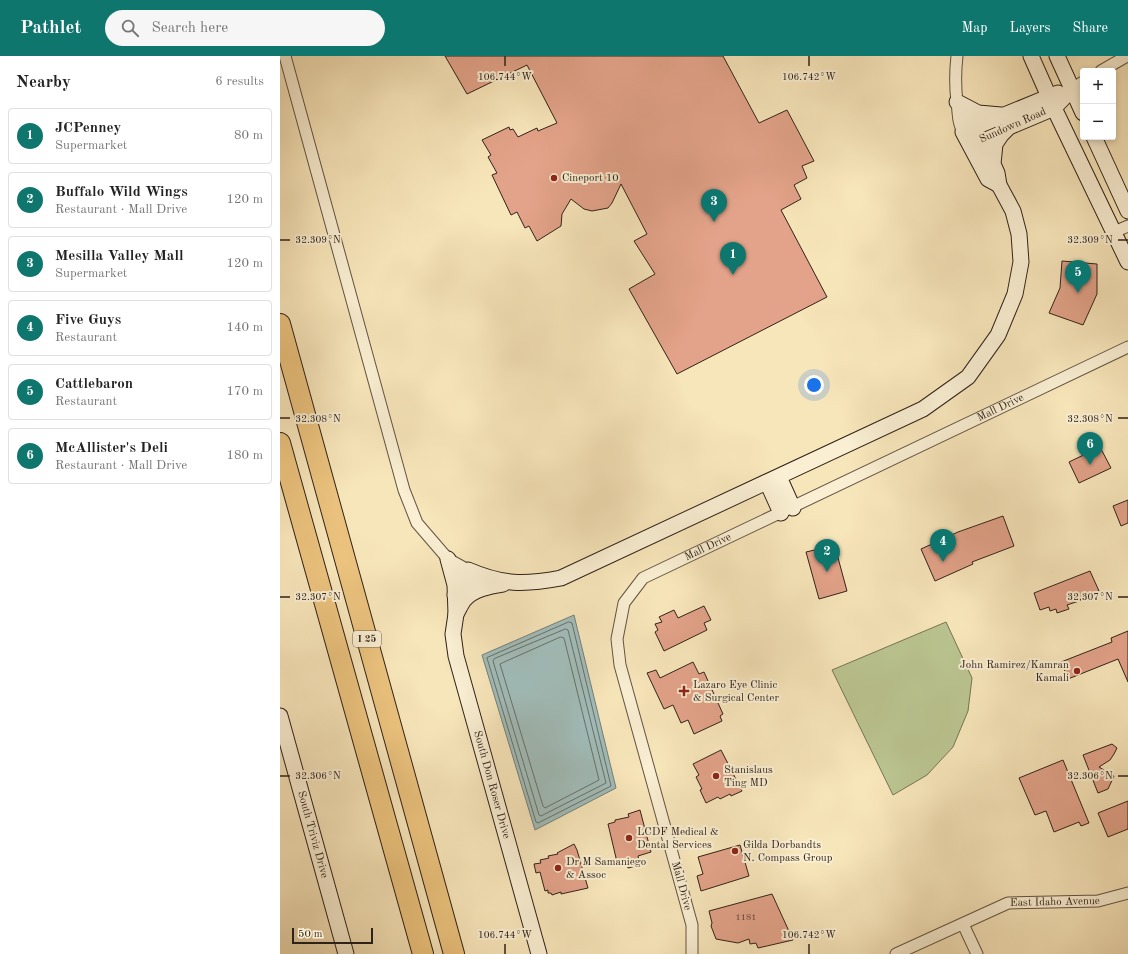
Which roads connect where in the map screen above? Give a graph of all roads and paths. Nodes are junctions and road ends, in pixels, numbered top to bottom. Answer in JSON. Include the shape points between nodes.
{"nodes":[{"id":1,"x":285,"y":56,"type":"edge"},
{"id":2,"x":957,"y":56,"type":"edge"},
{"id":3,"x":1031,"y":56,"type":"edge"},
{"id":4,"x":1057,"y":56,"type":"edge"},
{"id":5,"x":1127,"y":56,"type":"edge"},
{"id":6,"x":1107,"y":68,"type":"edge"},
{"id":7,"x":1077,"y":85,"type":"edge"},
{"id":8,"x":957,"y":102,"type":"junction"},
{"id":9,"x":1051,"y":102,"type":"junction"},
{"id":10,"x":1081,"y":104,"type":"edge"},
{"id":11,"x":1006,"y":121,"type":"junction"},
{"id":12,"x":972,"y":136,"type":"junction"},
{"id":13,"x":1095,"y":140,"type":"edge"},
{"id":14,"x":993,"y":164,"type":"junction"},
{"id":15,"x":998,"y":185,"type":"junction"},
{"id":16,"x":1128,"y":211,"type":"edge"},
{"id":17,"x":1128,"y":226,"type":"edge"},
{"id":18,"x":1114,"y":232,"type":"junction"},
{"id":19,"x":1128,"y":262,"type":"edge"},
{"id":20,"x":280,"y":324,"type":"edge"},
{"id":21,"x":1128,"y":347,"type":"edge"},
{"id":22,"x":280,"y":443,"type":"edge"},
{"id":23,"x":773,"y":479,"type":"junction"},
{"id":24,"x":787,"y":510,"type":"junction"},
{"id":25,"x":448,"y":559,"type":"junction"},
{"id":26,"x":472,"y":572,"type":"junction"},
{"id":27,"x":508,"y":583,"type":"junction"},
{"id":28,"x":460,"y":597,"type":"junction"},
{"id":29,"x":280,"y":716,"type":"edge"},
{"id":30,"x":1128,"y":893,"type":"edge"},
{"id":31,"x":963,"y":924,"type":"junction"},
{"id":32,"x":346,"y":954,"type":"edge"},
{"id":33,"x":423,"y":954,"type":"edge"},
{"id":34,"x":454,"y":954,"type":"edge"},
{"id":35,"x":539,"y":954,"type":"edge"},
{"id":36,"x":692,"y":954,"type":"edge"},
{"id":37,"x":896,"y":954,"type":"edge"},
{"id":38,"x":977,"y":954,"type":"edge"}],
"edges":[{"from":1,"to":25,"type":"street","via":[[404,490],[417,523]]},
{"from":2,"to":8,"type":"street"},
{"from":3,"to":9,"type":"street"},
{"from":4,"to":7,"type":"street"},
{"from":5,"to":6,"type":"street"},
{"from":7,"to":9,"type":"street","name":"Sundown Road"},
{"from":7,"to":10,"type":"street"},
{"from":8,"to":11,"type":"street","via":[[978,113]]},
{"from":8,"to":12,"type":"street"},
{"from":9,"to":11,"type":"street","name":"Sundown Road"},
{"from":9,"to":18,"type":"street"},
{"from":11,"to":12,"type":"street","name":"Sundown Road"},
{"from":11,"to":14,"type":"street","via":[[995,144]]},
{"from":12,"to":14,"type":"street"},
{"from":12,"to":15,"type":"street","via":[[988,179]]},
{"from":13,"to":16,"type":"street"},
{"from":14,"to":15,"type":"street"},
{"from":15,"to":23,"type":"street","via":[[1013,211],[1019,234],[1021,262],[1015,294],[998,335],[968,377],[923,409]]},
{"from":17,"to":18,"type":"street"},
{"from":18,"to":19,"type":"street"},
{"from":20,"to":34,"type":"highway","number":"I 25"},
{"from":21,"to":24,"type":"street","name":"Mall Drive"},
{"from":22,"to":33,"type":"highway","number":"I 25"},
{"from":23,"to":24,"type":"street"},
{"from":23,"to":27,"type":"street","via":[[561,578],[536,583]]},
{"from":24,"to":36,"type":"street","name":"Mall Drive","via":[[643,578],[624,603],[617,639],[620,665],[692,925]]},
{"from":25,"to":26,"type":"street"},
{"from":25,"to":28,"type":"street"},
{"from":26,"to":27,"type":"street"},
{"from":26,"to":28,"type":"street","name":"South Don Roser Drive"},
{"from":27,"to":28,"type":"street"},
{"from":28,"to":35,"type":"street","name":"South Don Roser Drive","via":[[453,634],[456,656]]},
{"from":29,"to":32,"type":"street","name":"South Triviz Drive"},
{"from":30,"to":31,"type":"street","name":"East Idaho Avenue","via":[[1098,901],[1008,903]]},
{"from":31,"to":37,"type":"street","name":"East Idaho Avenue"},
{"from":31,"to":38,"type":"street"}]}
